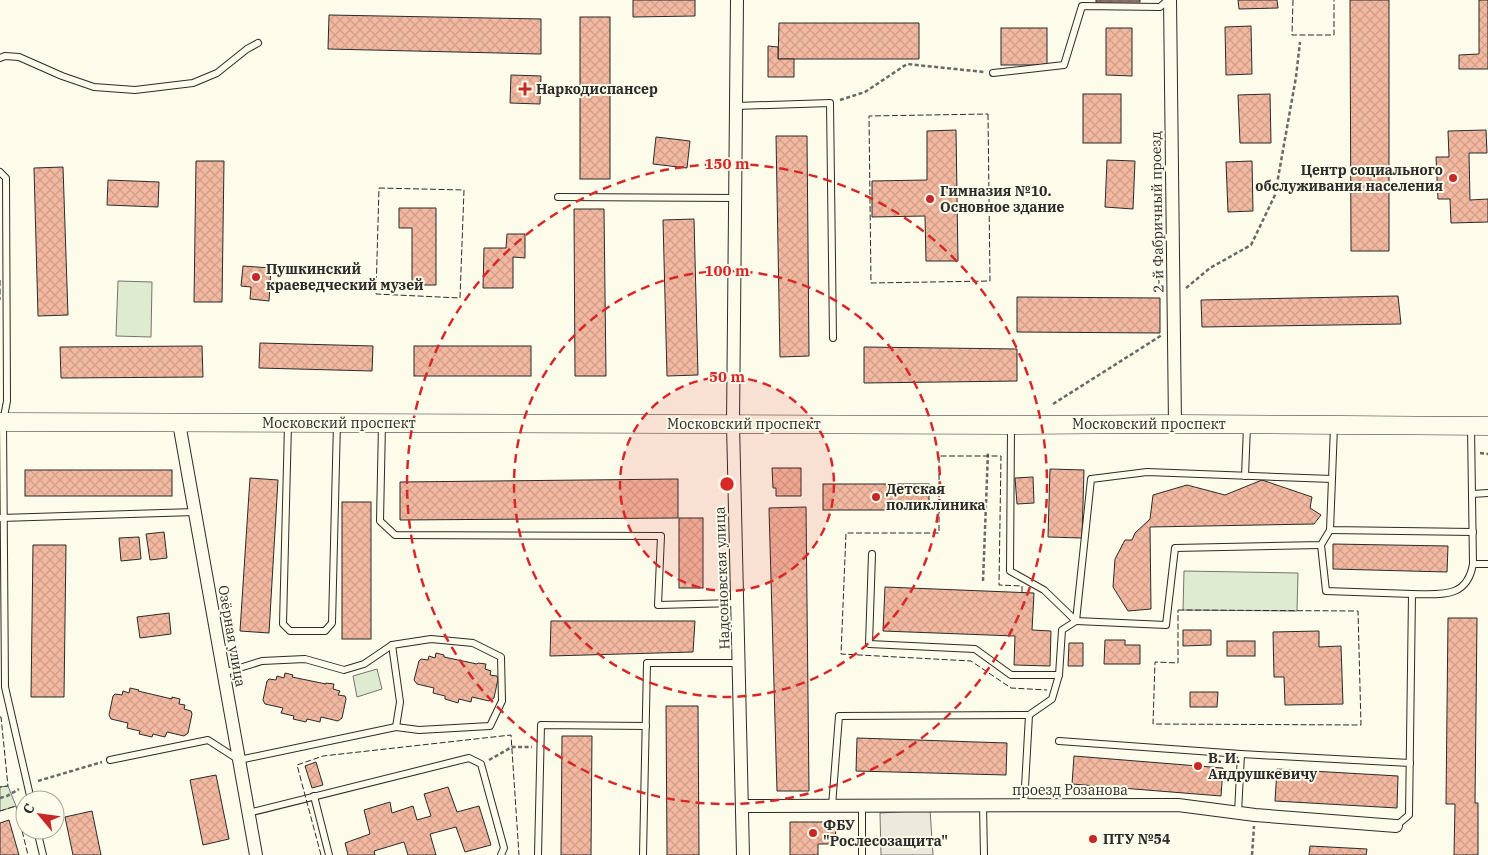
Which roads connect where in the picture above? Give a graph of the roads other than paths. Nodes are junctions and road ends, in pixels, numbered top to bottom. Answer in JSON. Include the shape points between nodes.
{"nodes":[{"id":1,"x":738,"y":0,"type":"edge"},
{"id":2,"x":1169,"y":0,"type":"edge"},
{"id":3,"x":258,"y":43,"type":"dead end"},
{"id":4,"x":0,"y":58,"type":"edge"},
{"id":5,"x":993,"y":73,"type":"road end"},
{"id":6,"x":736,"y":106,"type":"junction"},
{"id":7,"x":0,"y":172,"type":"edge"},
{"id":8,"x":558,"y":197,"type":"dead end"},
{"id":9,"x":735,"y":198,"type":"junction"},
{"id":10,"x":3,"y":320,"type":"edge"},
{"id":11,"x":833,"y":338,"type":"dead end"},
{"id":12,"x":3,"y":385,"type":"edge"},
{"id":13,"x":1,"y":422,"type":"edge"},
{"id":14,"x":179,"y":423,"type":"junction"},
{"id":15,"x":288,"y":423,"type":"junction"},
{"id":16,"x":337,"y":423,"type":"junction"},
{"id":17,"x":382,"y":423,"type":"junction"},
{"id":18,"x":732,"y":424,"type":"junction"},
{"id":19,"x":1175,"y":424,"type":"junction"},
{"id":20,"x":1012,"y":425,"type":"junction"},
{"id":21,"x":1248,"y":425,"type":"junction"},
{"id":22,"x":1334,"y":425,"type":"junction"},
{"id":23,"x":1479,"y":426,"type":"edge"},
{"id":24,"x":1245,"y":476,"type":"junction"},
{"id":25,"x":1332,"y":479,"type":"junction"},
{"id":26,"x":1488,"y":493,"type":"edge"},
{"id":27,"x":1472,"y":494,"type":"junction"},
{"id":28,"x":195,"y":512,"type":"junction"},
{"id":29,"x":2,"y":518,"type":"edge"},
{"id":30,"x":1330,"y":530,"type":"junction"},
{"id":31,"x":1473,"y":532,"type":"junction"},
{"id":32,"x":1321,"y":545,"type":"junction"},
{"id":33,"x":872,"y":554,"type":"dead end"},
{"id":34,"x":1473,"y":564,"type":"junction"},
{"id":35,"x":1488,"y":564,"type":"edge"},
{"id":36,"x":1412,"y":594,"type":"junction"},
{"id":37,"x":737,"y":603,"type":"junction"},
{"id":38,"x":1076,"y":621,"type":"junction"},
{"id":39,"x":392,"y":645,"type":"junction"},
{"id":40,"x":2,"y":651,"type":"edge"},
{"id":41,"x":739,"y":663,"type":"junction"},
{"id":42,"x":224,"y":673,"type":"junction"},
{"id":43,"x":1059,"y":675,"type":"junction"},
{"id":44,"x":1029,"y":715,"type":"junction"},
{"id":45,"x":646,"y":726,"type":"junction"},
{"id":46,"x":396,"y":727,"type":"junction"},
{"id":47,"x":1059,"y":741,"type":"dead end"},
{"id":48,"x":1240,"y":754,"type":"junction"},
{"id":49,"x":110,"y":760,"type":"road end"},
{"id":50,"x":239,"y":760,"type":"junction"},
{"id":51,"x":1410,"y":763,"type":"junction"},
{"id":52,"x":29,"y":790,"type":"edge"},
{"id":53,"x":314,"y":796,"type":"junction"},
{"id":54,"x":983,"y":805,"type":"junction"},
{"id":55,"x":1024,"y":805,"type":"junction"},
{"id":56,"x":743,"y":806,"type":"junction"},
{"id":57,"x":832,"y":806,"type":"junction"},
{"id":58,"x":862,"y":806,"type":"junction"},
{"id":59,"x":248,"y":813,"type":"junction"},
{"id":60,"x":1238,"y":813,"type":"junction"},
{"id":61,"x":1396,"y":826,"type":"joint"},
{"id":62,"x":39,"y":840,"type":"edge"},
{"id":63,"x":43,"y":855,"type":"edge"},
{"id":64,"x":256,"y":855,"type":"edge"},
{"id":65,"x":329,"y":855,"type":"edge"},
{"id":66,"x":501,"y":855,"type":"edge"},
{"id":67,"x":538,"y":855,"type":"edge"},
{"id":68,"x":643,"y":855,"type":"edge"},
{"id":69,"x":743,"y":855,"type":"edge"},
{"id":70,"x":862,"y":855,"type":"edge"},
{"id":71,"x":984,"y":855,"type":"edge"}],
"edges":[{"from":1,"to":6,"type":"street","name":"Надсоновская улица"},
{"from":2,"to":5,"type":"lane","via":[[1160,7],[1082,6],[1064,65]]},
{"from":2,"to":19,"type":"street","name":"2-й Фабричный проезд"},
{"from":3,"to":4,"type":"lane","via":[[217,73],[193,83],[135,90],[94,87],[19,56]]},
{"from":6,"to":9,"type":"street","name":"Надсоновская улица"},
{"from":6,"to":11,"type":"lane","via":[[830,102]]},
{"from":7,"to":10,"type":"lane","via":[[6,178]]},
{"from":8,"to":9,"type":"lane"},
{"from":9,"to":18,"type":"street","name":"Надсоновская улица"},
{"from":10,"to":12,"type":"lane"},
{"from":12,"to":13,"type":"lane","via":[[7,401]]},
{"from":13,"to":14,"type":"main road","name":"Московский проспект"},
{"from":13,"to":29,"type":"lane"},
{"from":14,"to":15,"type":"main road","name":"Московский проспект"},
{"from":14,"to":28,"type":"street","name":"Озёрная улица"},
{"from":15,"to":16,"type":"main road","name":"Московский проспект"},
{"from":15,"to":16,"type":"lane","via":[[283,624],[290,631],[325,631],[332,624]]},
{"from":16,"to":17,"type":"main road","name":"Московский проспект"},
{"from":17,"to":18,"type":"main road","name":"Московский проспект"},
{"from":17,"to":37,"type":"lane","via":[[380,521],[395,535],[660,536],[658,605]]},
{"from":18,"to":20,"type":"main road","name":"Московский проспект"},
{"from":18,"to":37,"type":"street","name":"Надсоновская улица"},
{"from":19,"to":20,"type":"main road","name":"Московский проспект"},
{"from":19,"to":21,"type":"main road","name":"Московский проспект"},
{"from":20,"to":38,"type":"lane","via":[[1010,571],[1044,590]]},
{"from":21,"to":22,"type":"main road","name":"Московский проспект"},
{"from":21,"to":24,"type":"lane"},
{"from":22,"to":23,"type":"main road","name":"Московский проспект"},
{"from":22,"to":25,"type":"lane"},
{"from":23,"to":27,"type":"lane"},
{"from":24,"to":25,"type":"lane"},
{"from":24,"to":38,"type":"lane","via":[[1147,472],[1091,479]]},
{"from":25,"to":30,"type":"lane"},
{"from":26,"to":27,"type":"lane"},
{"from":27,"to":31,"type":"lane"},
{"from":28,"to":29,"type":"lane"},
{"from":28,"to":42,"type":"street","name":"Озёрная улица"},
{"from":29,"to":40,"type":"lane"},
{"from":30,"to":31,"type":"lane"},
{"from":30,"to":32,"type":"lane"},
{"from":31,"to":34,"type":"lane"},
{"from":32,"to":36,"type":"lane","via":[[1326,591]]},
{"from":32,"to":38,"type":"lane","via":[[1175,548],[1166,625]]},
{"from":33,"to":43,"type":"lane","via":[[869,644],[975,649],[1011,675]]},
{"from":34,"to":35,"type":"lane"},
{"from":34,"to":36,"type":"lane","via":[[1466,583],[1449,594]]},
{"from":36,"to":51,"type":"lane"},
{"from":37,"to":41,"type":"street","name":"Надсоновская улица"},
{"from":38,"to":43,"type":"lane","via":[[1062,630]]},
{"from":39,"to":42,"type":"lane","via":[[364,664],[344,670],[305,659],[262,661]]},
{"from":39,"to":46,"type":"lane","via":[[400,702]]},
{"from":39,"to":46,"type":"lane","via":[[431,639],[473,643],[501,656],[502,701],[490,726],[419,730]]},
{"from":40,"to":52,"type":"lane","via":[[5,687]]},
{"from":41,"to":45,"type":"lane","via":[[647,663]]},
{"from":41,"to":56,"type":"street","name":"Надсоновская улица"},
{"from":42,"to":50,"type":"street","name":"Озёрная улица"},
{"from":43,"to":44,"type":"lane","via":[[1052,699]]},
{"from":44,"to":55,"type":"lane"},
{"from":44,"to":57,"type":"lane","via":[[839,716]]},
{"from":45,"to":67,"type":"lane","via":[[541,724]]},
{"from":45,"to":68,"type":"lane"},
{"from":46,"to":50,"type":"lane"},
{"from":47,"to":48,"type":"lane"},
{"from":48,"to":51,"type":"lane"},
{"from":48,"to":60,"type":"lane"},
{"from":49,"to":50,"type":"lane","via":[[208,740]]},
{"from":50,"to":59,"type":"street","name":"Озёрная улица"},
{"from":51,"to":61,"type":"lane","via":[[1409,815]]},
{"from":53,"to":59,"type":"lane"},
{"from":53,"to":65,"type":"lane"},
{"from":53,"to":66,"type":"lane","via":[[469,758],[481,764],[504,848]]},
{"from":54,"to":55,"type":"street","name":"проезд Розанова"},
{"from":54,"to":58,"type":"street","name":"проезд Розанова"},
{"from":54,"to":71,"type":"lane"},
{"from":55,"to":60,"type":"street","name":"проезд Розанова","via":[[1178,805]]},
{"from":56,"to":57,"type":"street","name":"проезд Розанова"},
{"from":56,"to":69,"type":"street","name":"Надсоновская улица"},
{"from":57,"to":58,"type":"street","name":"проезд Розанова"},
{"from":58,"to":70,"type":"lane"},
{"from":59,"to":64,"type":"street","name":"Озёрная улица"},
{"from":60,"to":61,"type":"street","name":"проезд Розанова"},
{"from":62,"to":63,"type":"lane"}]}
